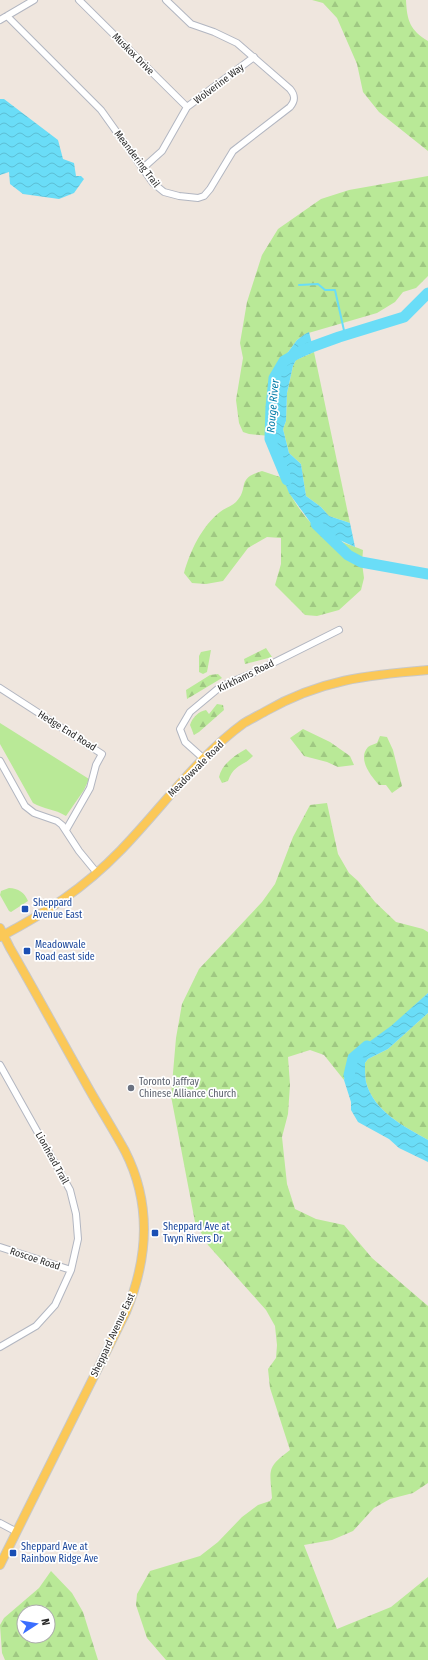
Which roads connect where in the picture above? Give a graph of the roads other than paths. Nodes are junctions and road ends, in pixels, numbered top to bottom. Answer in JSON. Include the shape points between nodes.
{"nodes":[{"id":1,"x":34,"y":0,"type":"edge"},
{"id":2,"x":79,"y":0,"type":"edge"},
{"id":3,"x":166,"y":0,"type":"edge"},
{"id":4,"x":7,"y":16,"type":"junction"},
{"id":5,"x":0,"y":20,"type":"edge"},
{"id":6,"x":254,"y":57,"type":"junction"},
{"id":7,"x":187,"y":107,"type":"junction"},
{"id":8,"x":143,"y":168,"type":"junction"},
{"id":9,"x":339,"y":630,"type":"dead end"},
{"id":10,"x":428,"y":670,"type":"edge"},
{"id":11,"x":0,"y":688,"type":"edge"},
{"id":12,"x":204,"y":759,"type":"junction"},
{"id":13,"x":0,"y":761,"type":"edge"},
{"id":14,"x":66,"y":830,"type":"junction"},
{"id":15,"x":97,"y":873,"type":"junction"},
{"id":16,"x":1,"y":933,"type":"edge"},
{"id":17,"x":0,"y":1066,"type":"edge"},
{"id":18,"x":0,"y":1247,"type":"edge"},
{"id":19,"x":71,"y":1270,"type":"junction"},
{"id":20,"x":0,"y":1347,"type":"edge"},
{"id":21,"x":0,"y":1523,"type":"edge"},
{"id":22,"x":17,"y":1532,"type":"junction"},
{"id":23,"x":0,"y":1565,"type":"edge"}],
"edges":[{"from":1,"to":4,"type":"street"},
{"from":2,"to":7,"type":"street","name":"Muskox Drive"},
{"from":3,"to":6,"type":"street","name":"Meandering Trail","via":[[191,24],[237,43]]},
{"from":4,"to":5,"type":"street"},
{"from":4,"to":8,"type":"street","name":"Meandering Trail","via":[[101,110]]},
{"from":6,"to":7,"type":"street","name":"Wolverine Way"},
{"from":6,"to":8,"type":"street","name":"Meandering Trail","via":[[290,89],[294,96],[293,103],[233,151],[204,196],[198,198],[164,192],[153,183]]},
{"from":7,"to":8,"type":"street","name":"Wolverine Way","via":[[162,151]]},
{"from":9,"to":12,"type":"street","name":"Kirkhams Road","via":[[220,687],[190,712],[180,729],[185,742]]},
{"from":10,"to":12,"type":"main road","name":"Meadowvale Road","via":[[348,679],[300,693],[245,723]]},
{"from":11,"to":14,"type":"street","name":"Hedge End Road","via":[[102,754],[90,788]]},
{"from":12,"to":15,"type":"main road","name":"Meadowvale Road"},
{"from":13,"to":14,"type":"street","via":[[25,806],[34,813],[57,821]]},
{"from":14,"to":15,"type":"street"},
{"from":15,"to":16,"type":"main road","name":"Meadowvale Road","via":[[71,895]]},
{"from":16,"to":22,"type":"main road","name":"Sheppard Avenue East","via":[[125,1152],[140,1195],[144,1235],[137,1283],[126,1312]]},
{"from":17,"to":19,"type":"street","name":"Lionhead Trail","via":[[70,1190],[76,1214],[78,1239]]},
{"from":18,"to":19,"type":"street","name":"Roscoe Road"},
{"from":19,"to":20,"type":"street","name":"Lionhead Trail","via":[[55,1304],[36,1326]]},
{"from":21,"to":22,"type":"street"},
{"from":22,"to":23,"type":"main road","name":"Sheppard Avenue East"}]}
